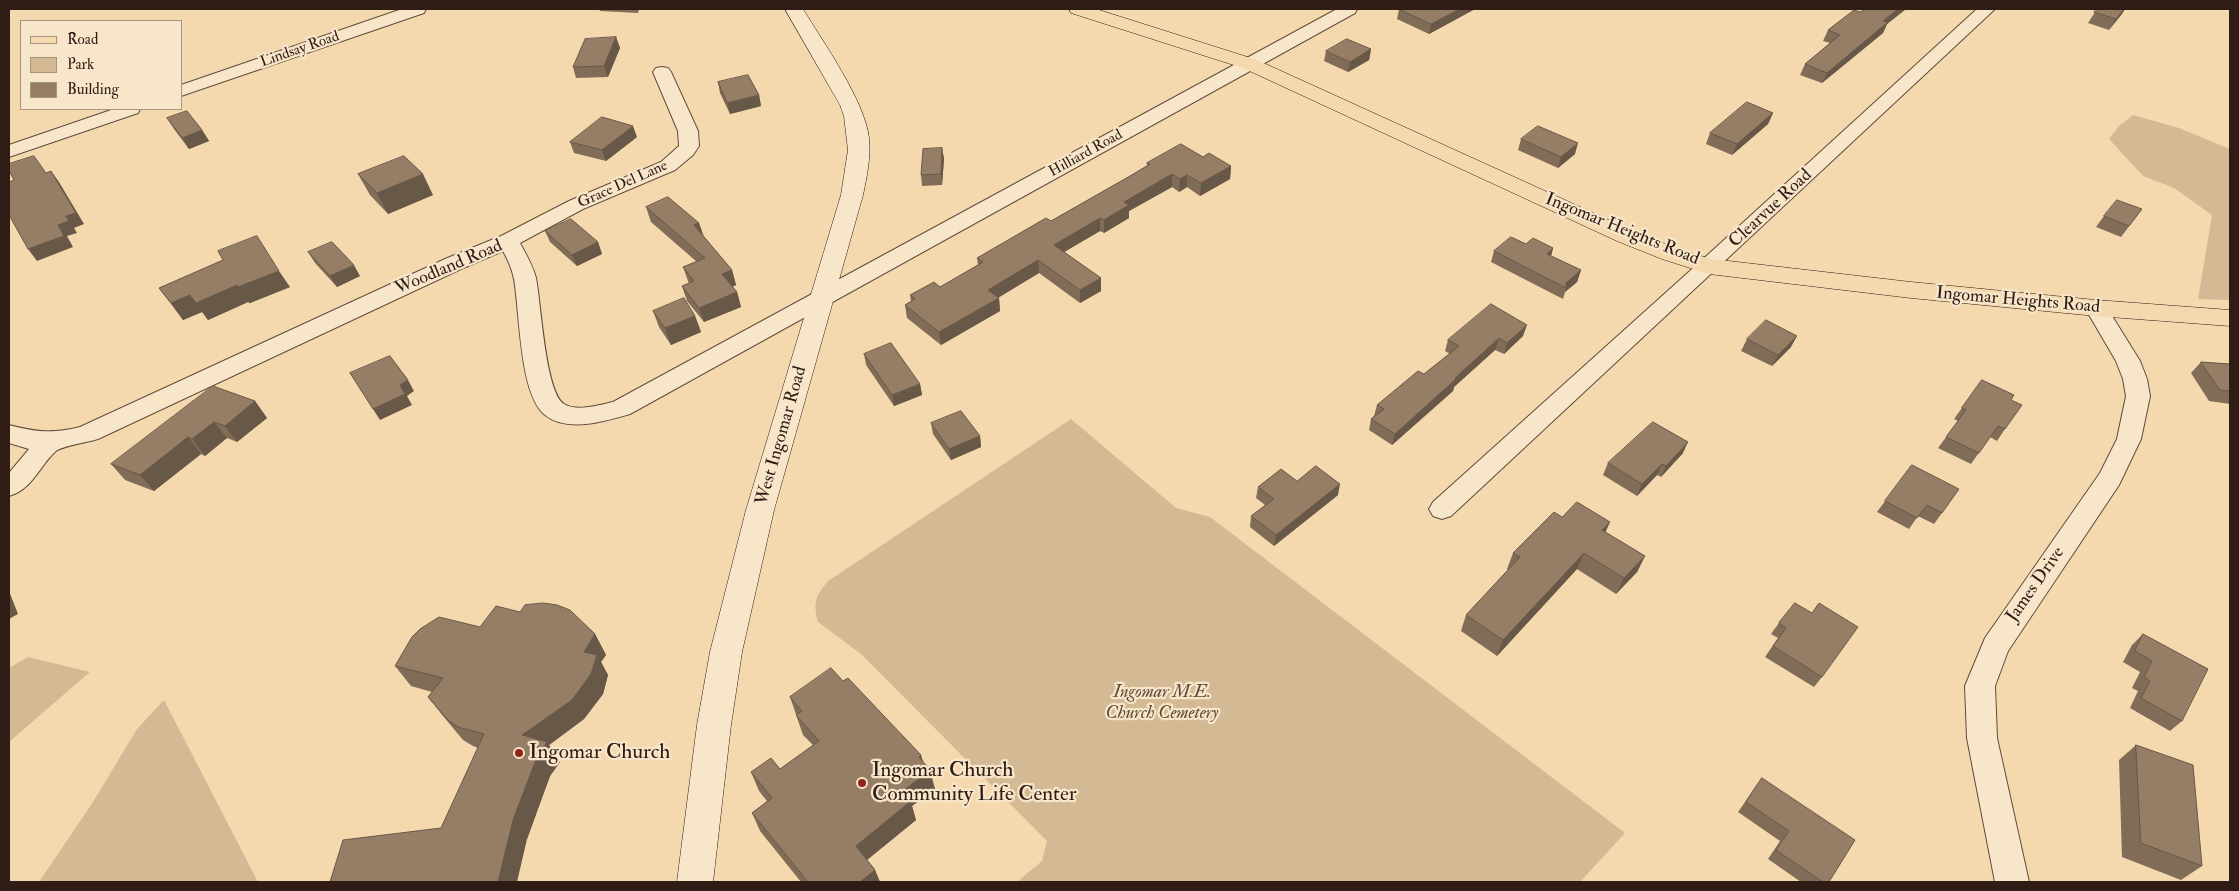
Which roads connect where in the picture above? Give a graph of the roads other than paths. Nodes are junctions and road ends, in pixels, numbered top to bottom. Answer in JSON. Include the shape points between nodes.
{"nodes":[{"id":1,"x":418,"y":9,"type":"edge"},
{"id":2,"x":794,"y":9,"type":"edge"},
{"id":3,"x":1078,"y":9,"type":"edge"},
{"id":4,"x":1349,"y":9,"type":"edge"},
{"id":5,"x":1987,"y":9,"type":"edge"},
{"id":6,"x":1250,"y":64,"type":"junction"},
{"id":7,"x":662,"y":72,"type":"dead end"},
{"id":8,"x":182,"y":91,"type":"edge"},
{"id":9,"x":128,"y":110,"type":"edge"},
{"id":10,"x":9,"y":151,"type":"edge"},
{"id":11,"x":508,"y":241,"type":"junction"},
{"id":12,"x":1709,"y":266,"type":"junction"},
{"id":13,"x":822,"y":298,"type":"junction"},
{"id":14,"x":2096,"y":308,"type":"junction"},
{"id":15,"x":2230,"y":318,"type":"edge"},
{"id":16,"x":9,"y":434,"type":"edge"},
{"id":17,"x":49,"y":443,"type":"junction"},
{"id":18,"x":9,"y":486,"type":"edge"},
{"id":19,"x":1442,"y":508,"type":"dead end"},
{"id":20,"x":696,"y":882,"type":"edge"},
{"id":21,"x":2012,"y":882,"type":"edge"}],
"edges":[{"from":1,"to":8,"type":"street","name":"Lindsay Road"},
{"from":2,"to":13,"type":"street","name":"West Ingomar Road","via":[[850,105],[860,134],[852,195]]},
{"from":3,"to":6,"type":"main road","name":"Ingomar Heights Road"},
{"from":4,"to":6,"type":"street","name":"Hilliard Road"},
{"from":5,"to":12,"type":"street","name":"Clearvue Road"},
{"from":6,"to":12,"type":"main road","name":"Ingomar Heights Road","via":[[1626,236]]},
{"from":6,"to":13,"type":"street","name":"Hilliard Road"},
{"from":7,"to":11,"type":"street","name":"Grace Del Lane","via":[[688,131],[689,146],[682,157],[655,172],[576,205]]},
{"from":9,"to":10,"type":"street"},
{"from":11,"to":13,"type":"street","name":"Woodland Road","via":[[525,278],[539,380],[547,403],[554,410],[575,416],[620,408]]},
{"from":11,"to":17,"type":"street","name":"Woodland Road","via":[[89,433]]},
{"from":12,"to":14,"type":"main road","name":"Ingomar Heights Road"},
{"from":12,"to":19,"type":"street","name":"Clearvue Road"},
{"from":13,"to":20,"type":"street","name":"West Ingomar Road","via":[[760,510],[724,661]]},
{"from":14,"to":15,"type":"main road","name":"Ingomar Heights Road"},
{"from":14,"to":21,"type":"street","name":"James Drive","via":[[2128,361],[2135,379],[2138,396],[2130,439],[2110,478],[2014,615],[1995,647],[1980,686],[1982,738]]},
{"from":16,"to":17,"type":"street","name":"Woodland Road","via":[[28,442]]},
{"from":17,"to":18,"type":"street","via":[[18,480]]}]}
